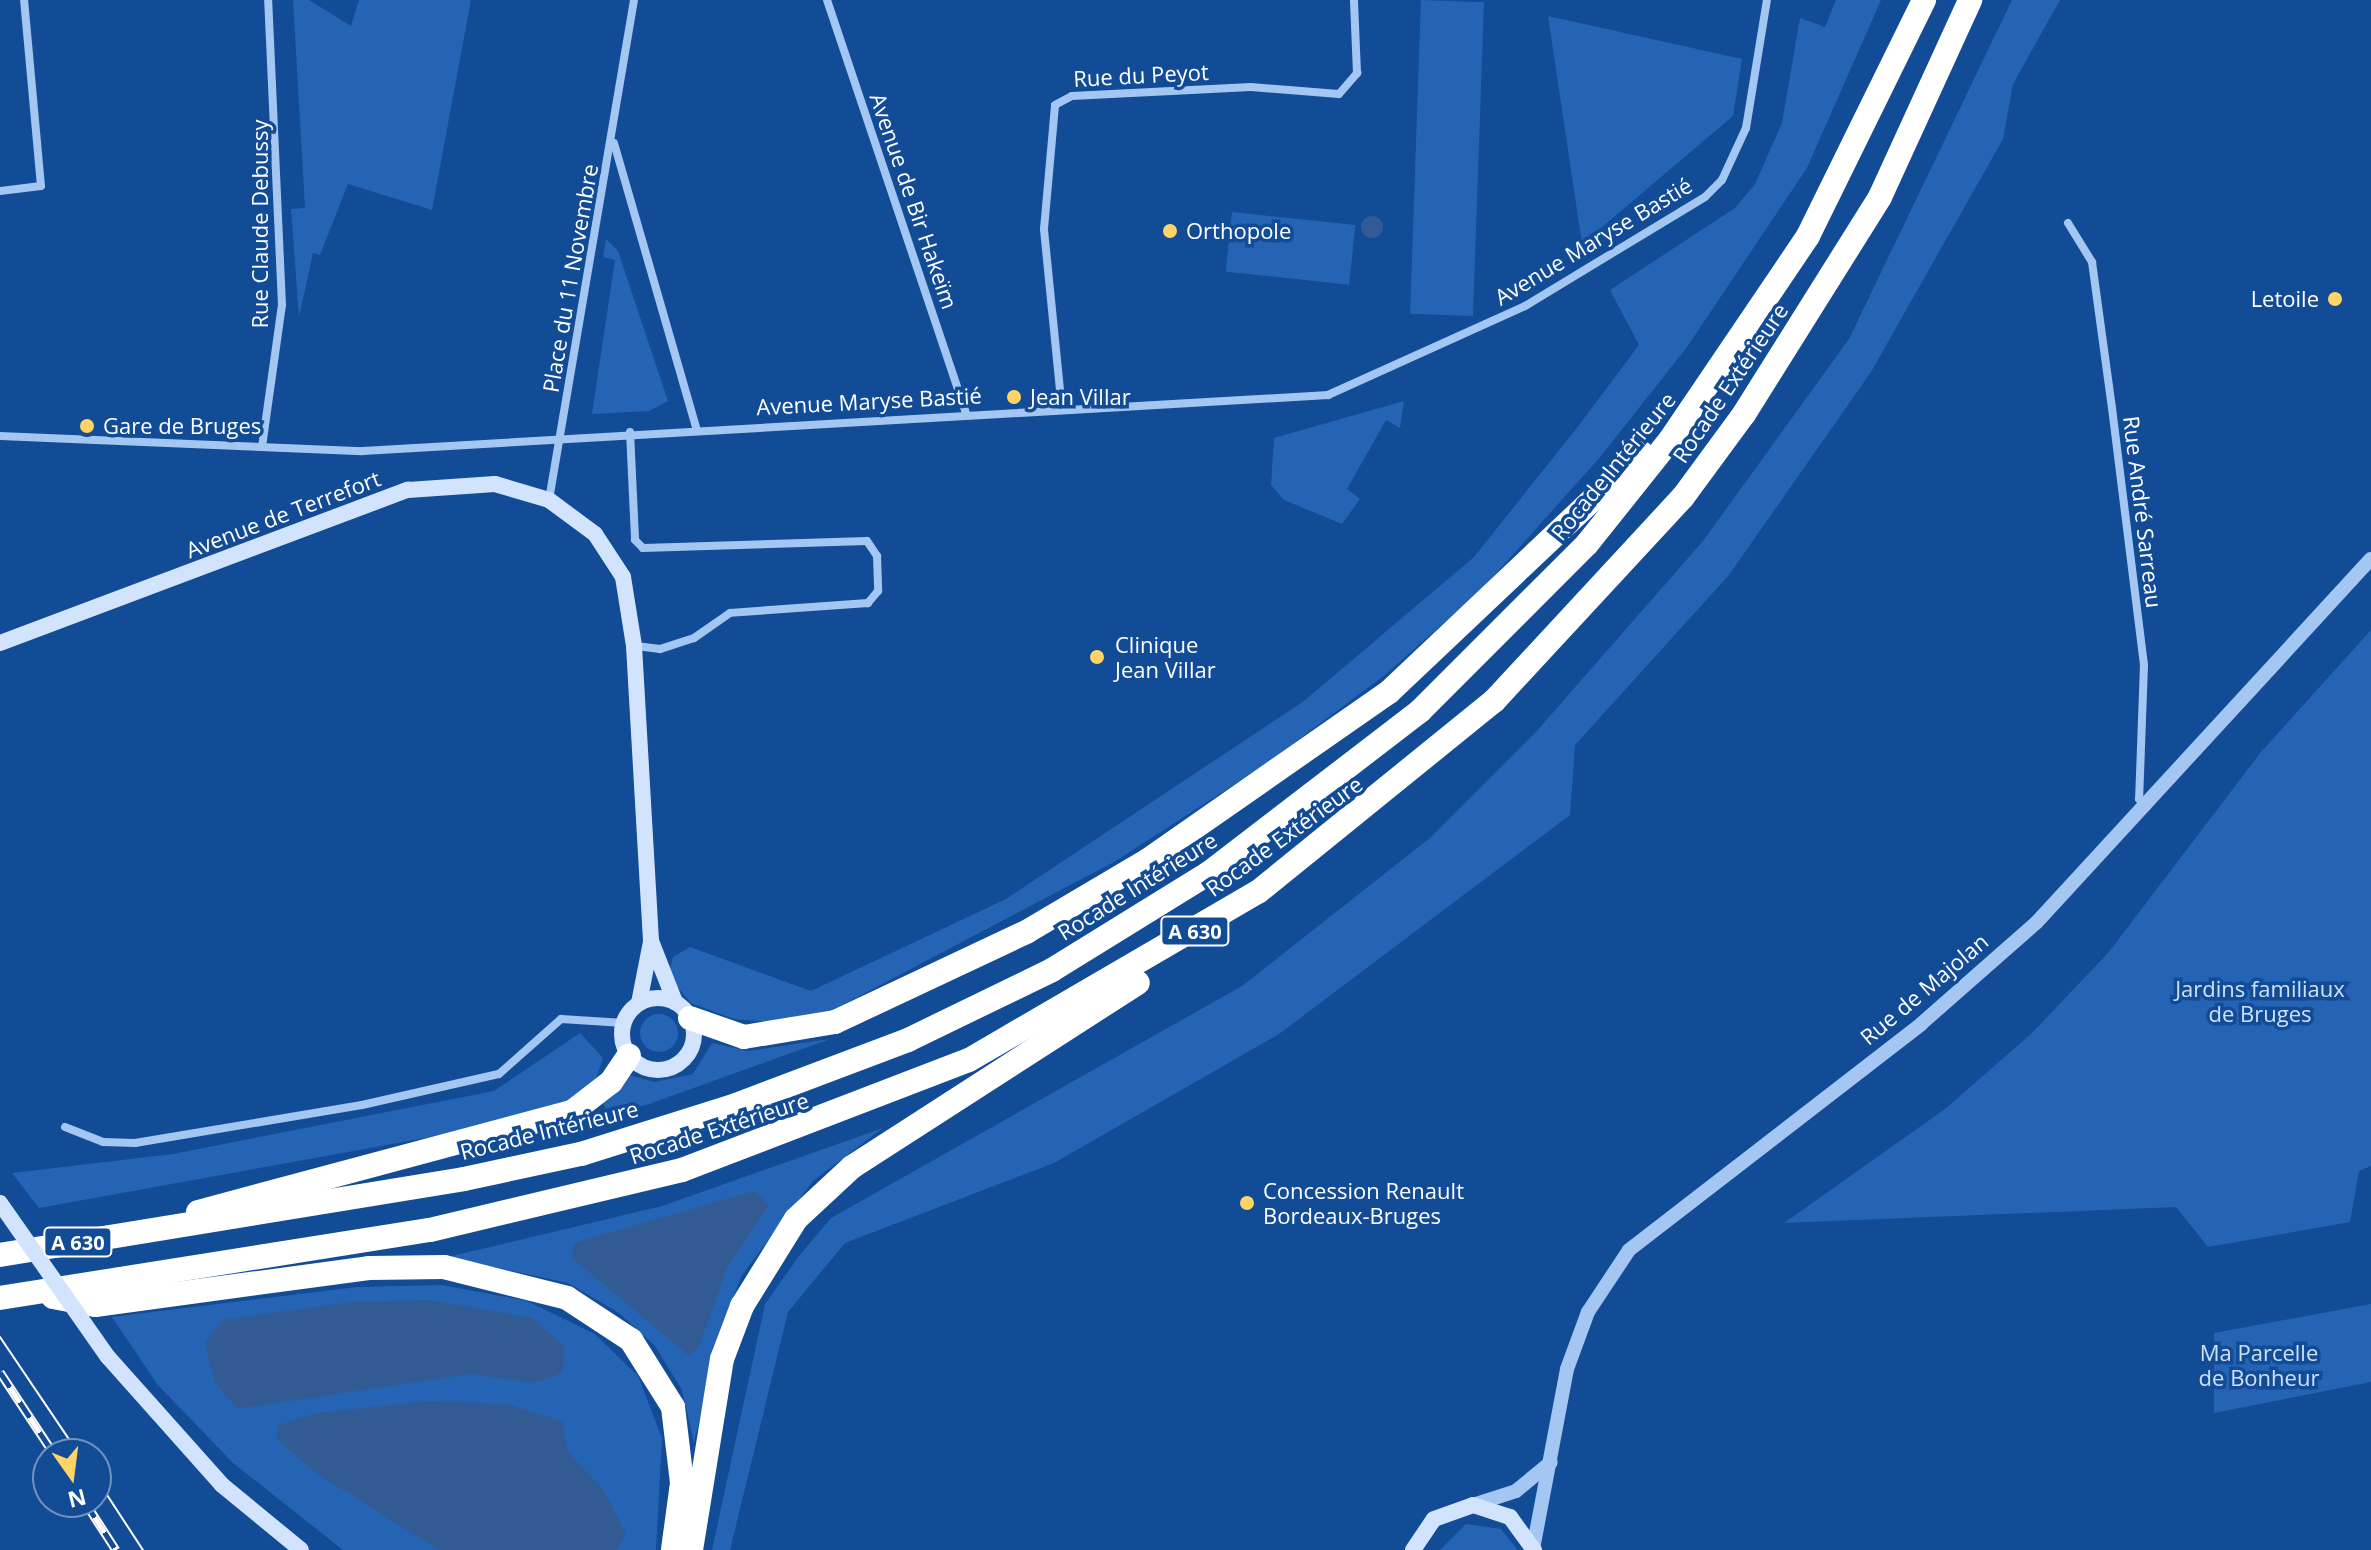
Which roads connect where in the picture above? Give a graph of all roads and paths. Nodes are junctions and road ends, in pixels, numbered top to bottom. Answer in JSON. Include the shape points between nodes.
{"nodes":[{"id":1,"x":24,"y":0,"type":"edge"},
{"id":2,"x":268,"y":0,"type":"edge"},
{"id":3,"x":634,"y":0,"type":"edge"},
{"id":4,"x":827,"y":0,"type":"edge"},
{"id":5,"x":1354,"y":0,"type":"edge"},
{"id":6,"x":1767,"y":0,"type":"edge"},
{"id":7,"x":1924,"y":0,"type":"edge"},
{"id":8,"x":1970,"y":0,"type":"edge"},
{"id":9,"x":612,"y":139,"type":"junction"},
{"id":10,"x":0,"y":191,"type":"edge"},
{"id":11,"x":2068,"y":223,"type":"dead end"},
{"id":12,"x":1715,"y":378,"type":"junction"},
{"id":13,"x":1062,"y":410,"type":"junction"},
{"id":14,"x":966,"y":414,"type":"junction"},
{"id":15,"x":696,"y":428,"type":"junction"},
{"id":16,"x":630,"y":432,"type":"junction"},
{"id":17,"x":0,"y":436,"type":"edge"},
{"id":18,"x":560,"y":436,"type":"junction"},
{"id":19,"x":262,"y":447,"type":"junction"},
{"id":20,"x":549,"y":500,"type":"junction"},
{"id":21,"x":2371,"y":559,"type":"edge"},
{"id":22,"x":0,"y":643,"type":"edge"},
{"id":23,"x":634,"y":646,"type":"junction"},
{"id":24,"x":2148,"y":808,"type":"junction"},
{"id":25,"x":1258,"y":892,"type":"junction"},
{"id":26,"x":651,"y":941,"type":"junction"},
{"id":27,"x":639,"y":1003,"type":"junction"},
{"id":28,"x":683,"y":1010,"type":"junction"},
{"id":29,"x":624,"y":1023,"type":"junction"},
{"id":30,"x":629,"y":1055,"type":"junction"},
{"id":31,"x":65,"y":1127,"type":"dead end"},
{"id":32,"x":0,"y":1203,"type":"edge"},
{"id":33,"x":155,"y":1228,"type":"junction"},
{"id":34,"x":0,"y":1255,"type":"edge"},
{"id":35,"x":30,"y":1293,"type":"junction"},
{"id":36,"x":0,"y":1298,"type":"edge"},
{"id":37,"x":1551,"y":1462,"type":"junction"},
{"id":38,"x":1473,"y":1505,"type":"junction"},
{"id":39,"x":1416,"y":1544,"type":"edge"},
{"id":40,"x":1534,"y":1549,"type":"edge"},
{"id":41,"x":301,"y":1550,"type":"edge"},
{"id":42,"x":673,"y":1550,"type":"edge"},
{"id":43,"x":691,"y":1550,"type":"edge"},
{"id":44,"x":1398,"y":1550,"type":"edge"}],
"edges":[{"from":1,"to":10,"type":"street","via":[[41,186]]},
{"from":2,"to":19,"type":"street","name":"Rue Claude Debussy","via":[[282,305]]},
{"from":3,"to":9,"type":"street"},
{"from":4,"to":14,"type":"street","name":"Avenue de Bir Hakeïm"},
{"from":5,"to":13,"type":"street","name":"Rue du Peyot","via":[[1357,73],[1339,94],[1251,87],[1072,96],[1055,105],[1044,229]]},
{"from":6,"to":13,"type":"street","name":"Avenue Maryse Bastié","via":[[1746,128],[1705,197],[1525,306],[1350,388],[1304,399]]},
{"from":7,"to":12,"type":"highway","name":"Rocade Intérieure","number":"A 630","via":[[1853,154]]},
{"from":8,"to":25,"type":"highway","name":"Rocade Extérieure","number":"A 630","via":[[1880,197],[1752,402],[1683,497],[1494,701]]},
{"from":9,"to":15,"type":"street","name":"Place du 11 Novembre"},
{"from":9,"to":18,"type":"street","name":"Place du 11 Novembre"},
{"from":11,"to":24,"type":"street","name":"Rue André Sarreau","via":[[2092,262],[2144,665],[2139,799]]},
{"from":12,"to":28,"type":"highway","via":[[1449,642],[1266,782],[1148,860],[1028,931],[835,1022],[744,1037]]},
{"from":12,"to":33,"type":"highway","name":"Rocade Intérieure","number":"A 630","via":[[1587,544],[1420,711],[1274,828],[1052,970],[810,1079],[581,1154]]},
{"from":13,"to":14,"type":"street","name":"Avenue Maryse Bastié"},
{"from":14,"to":15,"type":"street","name":"Avenue Maryse Bastié"},
{"from":15,"to":16,"type":"street","name":"Avenue Maryse Bastié"},
{"from":16,"to":18,"type":"street","name":"Avenue Maryse Bastié"},
{"from":16,"to":23,"type":"street","via":[[635,540],[643,548],[867,541],[877,556],[878,591],[868,603],[730,613],[694,638],[660,649]]},
{"from":17,"to":19,"type":"street","name":"Avenue Maryse Bastié"},
{"from":18,"to":19,"type":"street","name":"Avenue Maryse Bastié","via":[[363,451]]},
{"from":18,"to":20,"type":"street","name":"Place du 11 Novembre"},
{"from":20,"to":22,"type":"main road","name":"Avenue de Terrefort","via":[[495,484],[408,490]]},
{"from":20,"to":23,"type":"main road","name":"Avenue de Terrefort","via":[[595,534],[623,577]]},
{"from":21,"to":24,"type":"street","name":"Rue de Majolan"},
{"from":23,"to":26,"type":"main road","name":"Avenue de Terrefort"},
{"from":24,"to":37,"type":"street","name":"Rue de Majolan","via":[[2037,922],[1921,1024],[1629,1250],[1588,1312],[1572,1355]]},
{"from":25,"to":35,"type":"highway","name":"Rocade Extérieure","number":"A 630","via":[[969,1060],[709,1161],[430,1230]]},
{"from":25,"to":43,"type":"highway","via":[[1081,1026],[852,1167],[796,1219],[742,1306],[722,1359]]},
{"from":26,"to":27,"type":"main road","name":"Avenue de Terrefort"},
{"from":26,"to":28,"type":"main road","name":"Avenue de Terrefort"},
{"from":27,"to":28,"type":"main road"},
{"from":27,"to":29,"type":"main road"},
{"from":28,"to":30,"type":"main road","via":[[693,1041],[672,1067],[648,1068]]},
{"from":29,"to":30,"type":"main road"},
{"from":29,"to":31,"type":"street","via":[[561,1019],[499,1074],[362,1105],[135,1143],[103,1142]]},
{"from":30,"to":33,"type":"highway","via":[[611,1082],[572,1112],[436,1154],[239,1196]]},
{"from":32,"to":41,"type":"main road","bridge":true,"via":[[108,1357],[200,1463]]},
{"from":33,"to":34,"type":"highway","name":"Rocade Intérieure","number":"A 630"},
{"from":35,"to":36,"type":"highway","name":"Rocade Extérieure","number":"A 630"},
{"from":35,"to":42,"type":"highway","via":[[95,1305],[369,1268],[444,1267],[567,1298],[631,1340],[673,1407],[682,1483]]},
{"from":37,"to":38,"type":"street","via":[[1516,1491]]},
{"from":37,"to":40,"type":"street","name":"Rue de Majolan"},
{"from":38,"to":39,"type":"main road","via":[[1441,1515]]},
{"from":38,"to":40,"type":"main road","via":[[1510,1517]]},
{"from":39,"to":44,"type":"main road"}]}
